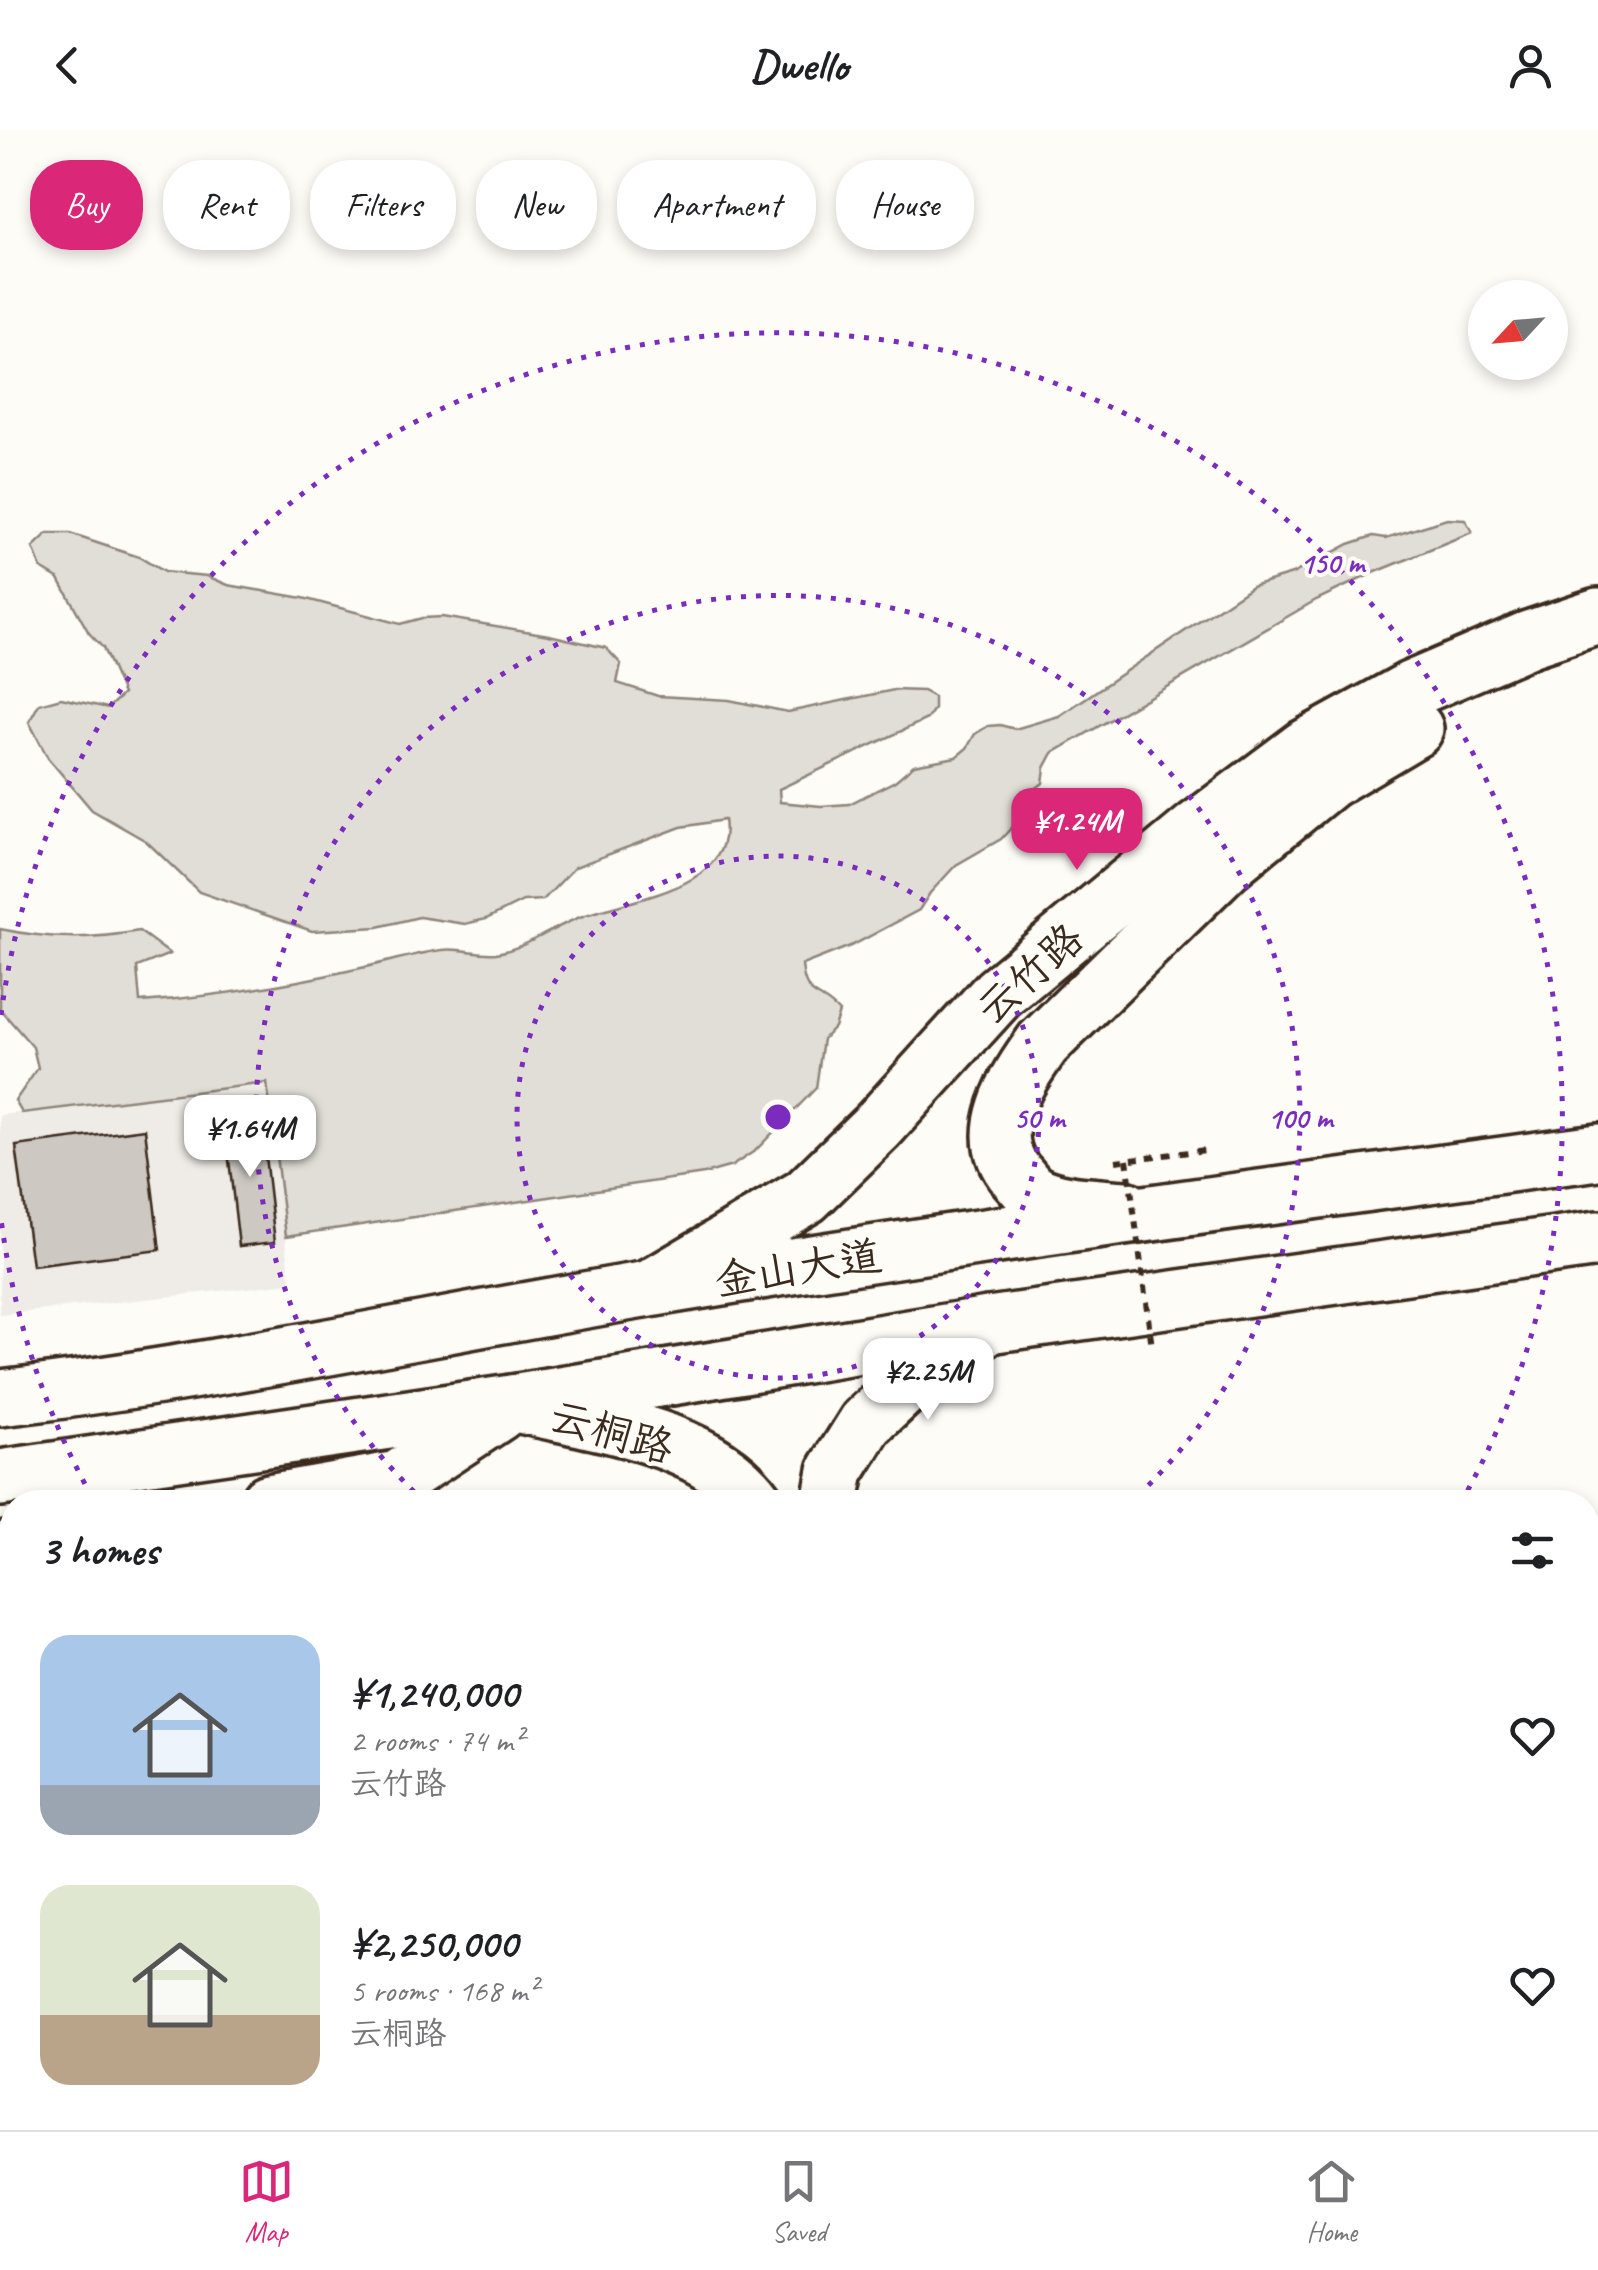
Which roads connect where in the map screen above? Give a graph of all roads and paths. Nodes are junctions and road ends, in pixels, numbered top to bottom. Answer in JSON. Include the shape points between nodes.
{"nodes":[{"id":1,"x":1598,"y":616,"type":"edge"},
{"id":2,"x":1598,"y":653,"type":"edge"},
{"id":3,"x":1205,"y":1150,"type":"dead end"},
{"id":4,"x":1598,"y":1152,"type":"edge"},
{"id":5,"x":1127,"y":1159,"type":"junction"},
{"id":6,"x":1112,"y":1161,"type":"dead end"},
{"id":7,"x":1153,"y":1212,"type":"junction"},
{"id":8,"x":1598,"y":1239,"type":"edge"},
{"id":9,"x":649,"y":1289,"type":"junction"},
{"id":10,"x":989,"y":1325,"type":"junction"},
{"id":11,"x":1152,"y":1347,"type":"dead end"},
{"id":12,"x":247,"y":1360,"type":"junction"},
{"id":13,"x":0,"y":1367,"type":"edge"},
{"id":14,"x":0,"y":1398,"type":"edge"},
{"id":15,"x":512,"y":1403,"type":"junction"},
{"id":16,"x":0,"y":1478,"type":"edge"},
{"id":17,"x":339,"y":1490,"type":"edge"},
{"id":18,"x":746,"y":1490,"type":"edge"},
{"id":19,"x":832,"y":1490,"type":"edge"}],
"edges":[{"from":1,"to":9,"type":"main road","name":"云竹路","via":[[1412,689],[1305,748],[998,994],[806,1196]]},
{"from":2,"to":7,"type":"main road","name":"云竹路","via":[[1428,720],[1329,780],[1224,865],[1043,1043],[1004,1110],[1000,1139],[1010,1167],[1031,1192],[1062,1202]]},
{"from":3,"to":5,"type":"path"},
{"from":4,"to":7,"type":"main road","name":"金山大道"},
{"from":5,"to":6,"type":"path"},
{"from":5,"to":11,"type":"path","bridge":true},
{"from":7,"to":9,"type":"main road","name":"金山大道"},
{"from":8,"to":10,"type":"main road","name":"金山大道"},
{"from":9,"to":12,"type":"main road","name":"金山大道"},
{"from":10,"to":15,"type":"main road","name":"金山大道"},
{"from":10,"to":19,"type":"main road","via":[[866,1423],[836,1471]]},
{"from":12,"to":13,"type":"main road"},
{"from":12,"to":14,"type":"main road","name":"金山大道"},
{"from":15,"to":16,"type":"main road","name":"金山大道"},
{"from":15,"to":17,"type":"main road","via":[[398,1480]]},
{"from":15,"to":18,"type":"main road","name":"云桐路","via":[[654,1438],[698,1456]]}]}
